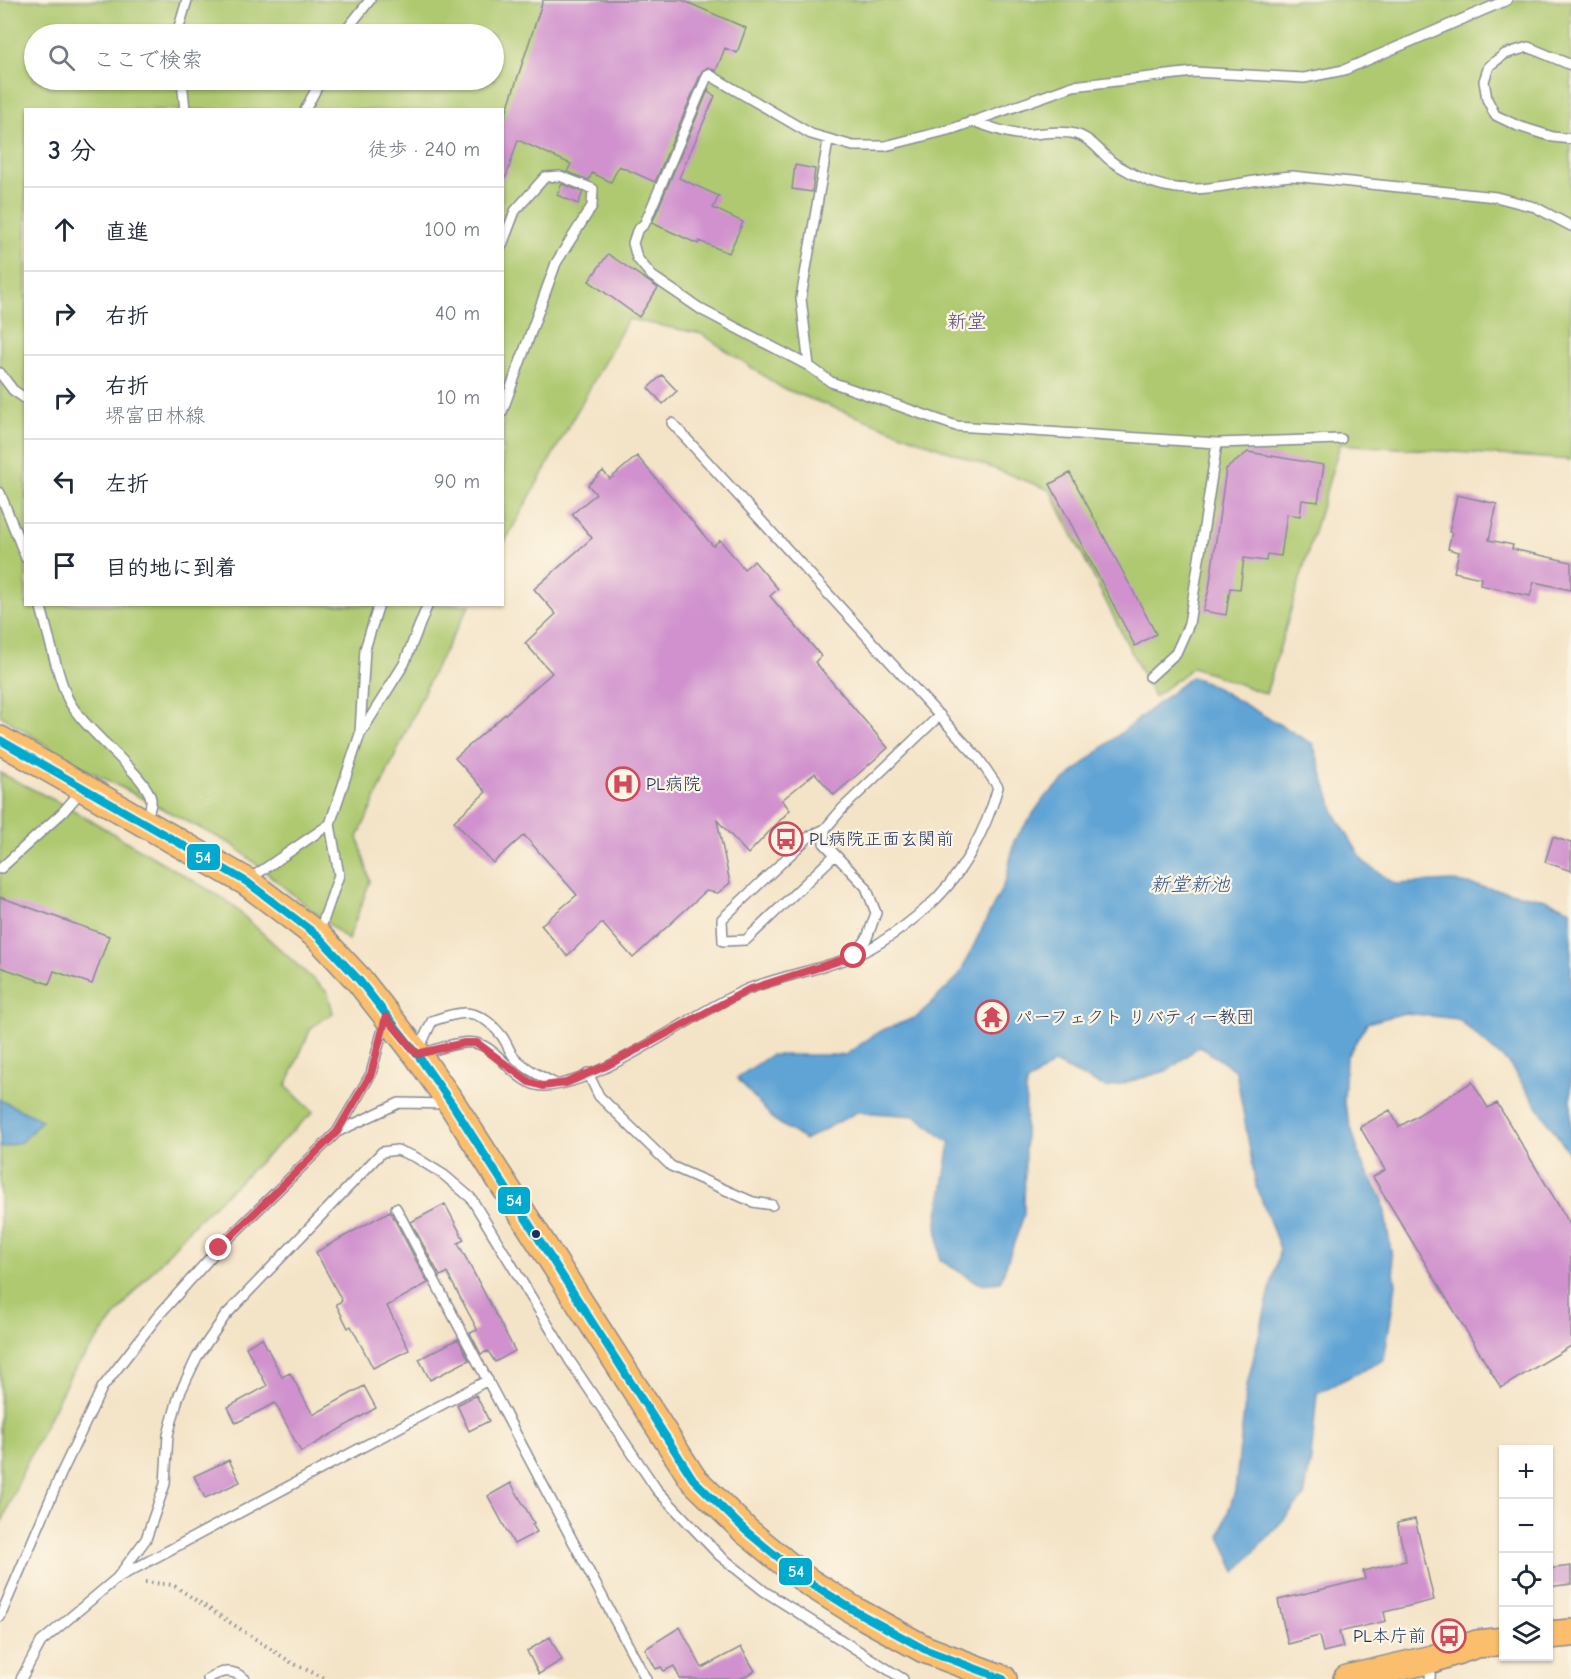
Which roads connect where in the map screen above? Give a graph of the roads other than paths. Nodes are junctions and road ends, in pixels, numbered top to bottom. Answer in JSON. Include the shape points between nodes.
{"nodes":[{"id":1,"x":186,"y":0,"type":"edge"},
{"id":2,"x":370,"y":0,"type":"edge"},
{"id":3,"x":1507,"y":0,"type":"edge"},
{"id":4,"x":180,"y":24,"type":"edge"},
{"id":5,"x":351,"y":24,"type":"edge"},
{"id":6,"x":1571,"y":64,"type":"edge"},
{"id":7,"x":183,"y":90,"type":"edge"},
{"id":8,"x":316,"y":90,"type":"edge"},
{"id":9,"x":185,"y":108,"type":"edge"},
{"id":10,"x":306,"y":108,"type":"edge"},
{"id":11,"x":971,"y":121,"type":"junction"},
{"id":12,"x":1571,"y":139,"type":"edge"},
{"id":13,"x":828,"y":141,"type":"junction"},
{"id":14,"x":1571,"y":226,"type":"edge"},
{"id":15,"x":504,"y":240,"type":"edge"},
{"id":16,"x":809,"y":366,"type":"junction"},
{"id":17,"x":0,"y":373,"type":"edge"},
{"id":18,"x":24,"y":398,"type":"edge"},
{"id":19,"x":504,"y":406,"type":"edge"},
{"id":20,"x":672,"y":423,"type":"dead end"},
{"id":21,"x":1341,"y":439,"type":"dead end"},
{"id":22,"x":1217,"y":443,"type":"junction"},
{"id":23,"x":0,"y":493,"type":"edge"},
{"id":24,"x":24,"y":553,"type":"edge"},
{"id":25,"x":41,"y":606,"type":"edge"},
{"id":26,"x":378,"y":606,"type":"edge"},
{"id":27,"x":427,"y":606,"type":"edge"},
{"id":28,"x":1150,"y":677,"type":"dead end"},
{"id":29,"x":940,"y":715,"type":"junction"},
{"id":30,"x":360,"y":734,"type":"junction"},
{"id":31,"x":0,"y":740,"type":"edge"},
{"id":32,"x":84,"y":788,"type":"junction"},
{"id":33,"x":144,"y":823,"type":"junction"},
{"id":34,"x":330,"y":824,"type":"junction"},
{"id":35,"x":825,"y":829,"type":"junction"},
{"id":36,"x":835,"y":855,"type":"junction"},
{"id":37,"x":0,"y":869,"type":"edge"},
{"id":38,"x":247,"y":882,"type":"junction"},
{"id":39,"x":318,"y":936,"type":"junction"},
{"id":40,"x":854,"y":956,"type":"junction"},
{"id":41,"x":386,"y":1017,"type":"junction"},
{"id":42,"x":417,"y":1054,"type":"junction"},
{"id":43,"x":588,"y":1073,"type":"junction"},
{"id":44,"x":554,"y":1083,"type":"junction"},
{"id":45,"x":452,"y":1104,"type":"junction"},
{"id":46,"x":337,"y":1132,"type":"junction"},
{"id":47,"x":772,"y":1205,"type":"dead end"},
{"id":48,"x":396,"y":1208,"type":"dead end"},
{"id":49,"x":488,"y":1380,"type":"junction"},
{"id":50,"x":117,"y":1578,"type":"junction"},
{"id":51,"x":0,"y":1617,"type":"edge"},
{"id":52,"x":1571,"y":1633,"type":"edge"},
{"id":53,"x":1553,"y":1635,"type":"edge"},
{"id":54,"x":1499,"y":1641,"type":"edge"},
{"id":55,"x":1431,"y":1669,"type":"edge"},
{"id":56,"x":21,"y":1679,"type":"edge"},
{"id":57,"x":208,"y":1679,"type":"edge"},
{"id":58,"x":245,"y":1679,"type":"edge"},
{"id":59,"x":646,"y":1679,"type":"edge"},
{"id":60,"x":903,"y":1679,"type":"edge"},
{"id":61,"x":1003,"y":1679,"type":"edge"},
{"id":62,"x":1347,"y":1679,"type":"edge"}],
"edges":[{"from":1,"to":4,"type":"lane"},
{"from":2,"to":5,"type":"lane"},
{"from":3,"to":11,"type":"lane","via":[[1328,74],[1304,78],[1194,72],[1088,84]]},
{"from":6,"to":12,"type":"lane","via":[[1528,47],[1505,54],[1489,66],[1484,81],[1495,115],[1527,129]]},
{"from":7,"to":9,"type":"lane"},
{"from":8,"to":10,"type":"lane"},
{"from":11,"to":13,"type":"lane","via":[[885,146]]},
{"from":11,"to":14,"type":"lane","via":[[1017,134],[1076,134],[1094,143],[1112,162],[1167,188],[1198,191],[1292,176],[1496,197],[1535,207]]},
{"from":13,"to":16,"type":"lane","via":[[801,298]]},
{"from":13,"to":16,"type":"lane","via":[[708,74],[645,224],[637,231],[633,243],[637,258],[652,276],[686,299]]},
{"from":15,"to":19,"type":"lane","via":[[515,211],[545,177],[560,176],[593,189],[592,206],[556,263]]},
{"from":16,"to":22,"type":"lane","via":[[831,382],[956,426]]},
{"from":17,"to":18,"type":"lane"},
{"from":20,"to":29,"type":"lane"},
{"from":21,"to":22,"type":"lane"},
{"from":22,"to":28,"type":"lane","via":[[1189,624],[1176,653]]},
{"from":23,"to":24,"type":"lane"},
{"from":25,"to":33,"type":"lane","via":[[68,698],[151,798]]},
{"from":26,"to":30,"type":"lane","via":[[365,649]]},
{"from":27,"to":30,"type":"lane","via":[[404,664]]},
{"from":29,"to":35,"type":"lane"},
{"from":29,"to":40,"type":"lane","via":[[998,787],[993,806],[970,853],[927,908],[892,936]]},
{"from":30,"to":34,"type":"lane"},
{"from":31,"to":32,"type":"main road"},
{"from":32,"to":33,"type":"main road"},
{"from":32,"to":37,"type":"lane"},
{"from":33,"to":38,"type":"main road"},
{"from":34,"to":38,"type":"lane"},
{"from":34,"to":39,"type":"lane","via":[[339,874]]},
{"from":35,"to":36,"type":"lane","via":[[824,843]]},
{"from":35,"to":36,"type":"lane","via":[[810,836],[722,919],[723,941],[746,940]]},
{"from":36,"to":40,"type":"lane","via":[[866,887],[876,913],[867,938]]},
{"from":38,"to":39,"type":"main road"},
{"from":39,"to":41,"type":"main road","via":[[359,980]]},
{"from":40,"to":43,"type":"lane","via":[[748,990]]},
{"from":41,"to":42,"type":"main road"},
{"from":41,"to":46,"type":"lane","via":[[371,1074]]},
{"from":42,"to":44,"type":"lane","via":[[477,1043],[529,1082],[543,1086]]},
{"from":42,"to":44,"type":"lane","via":[[432,1022],[460,1011],[478,1014],[501,1035],[513,1057]]},
{"from":42,"to":45,"type":"main road"},
{"from":43,"to":44,"type":"lane","via":[[566,1083]]},
{"from":43,"to":47,"type":"lane","via":[[599,1096],[671,1166],[753,1202]]},
{"from":45,"to":46,"type":"lane","via":[[399,1103]]},
{"from":45,"to":61,"type":"main road","via":[[693,1479],[807,1581],[924,1649]]},
{"from":46,"to":51,"type":"lane","via":[[219,1248],[158,1316],[102,1388]]},
{"from":48,"to":49,"type":"lane"},
{"from":49,"to":50,"type":"lane"},
{"from":49,"to":59,"type":"lane"},
{"from":50,"to":56,"type":"lane","via":[[41,1642]]},
{"from":50,"to":60,"type":"lane","via":[[146,1539],[165,1484],[168,1435],[179,1395],[197,1357],[225,1316],[382,1152],[397,1150],[415,1156],[471,1198],[570,1361],[657,1490],[719,1555],[764,1591]]},
{"from":52,"to":53,"type":"main road"},
{"from":54,"to":55,"type":"main road","via":[[1477,1644]]},
{"from":55,"to":62,"type":"main road"},
{"from":57,"to":58,"type":"lane","via":[[218,1672],[236,1671]]}]}
